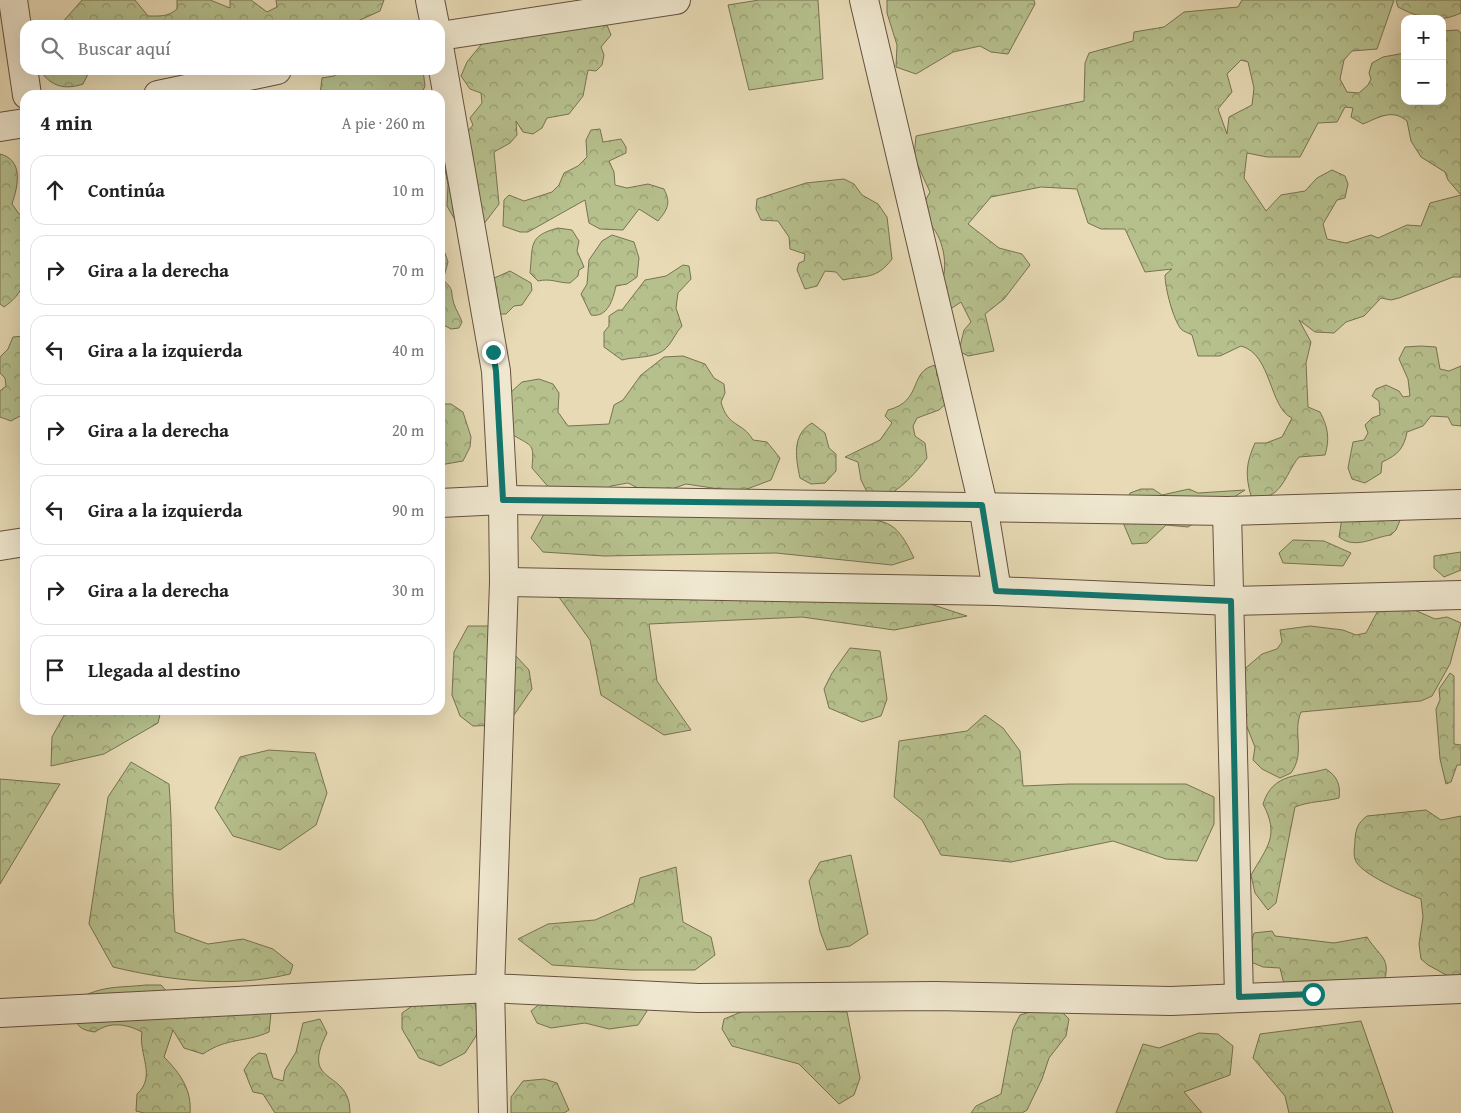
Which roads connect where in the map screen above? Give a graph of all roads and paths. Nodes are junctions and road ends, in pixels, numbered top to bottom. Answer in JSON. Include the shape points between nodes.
{"nodes":[{"id":1,"x":12,"y":0,"type":"edge"},
{"id":2,"x":430,"y":0,"type":"edge"},
{"id":3,"x":676,"y":0,"type":"edge"},
{"id":4,"x":864,"y":0,"type":"edge"},
{"id":5,"x":434,"y":20,"type":"edge"},
{"id":6,"x":445,"y":35,"type":"edge"},
{"id":7,"x":20,"y":51,"type":"edge"},
{"id":8,"x":24,"y":75,"type":"edge"},
{"id":9,"x":253,"y":75,"type":"edge"},
{"id":10,"x":444,"y":75,"type":"edge"},
{"id":11,"x":26,"y":90,"type":"edge"},
{"id":12,"x":182,"y":90,"type":"edge"},
{"id":13,"x":20,"y":124,"type":"edge"},
{"id":14,"x":0,"y":127,"type":"edge"},
{"id":15,"x":503,"y":500,"type":"junction"},
{"id":16,"x":445,"y":503,"type":"edge"},
{"id":17,"x":1461,"y":504,"type":"edge"},
{"id":18,"x":982,"y":505,"type":"junction"},
{"id":19,"x":1228,"y":510,"type":"junction"},
{"id":20,"x":20,"y":543,"type":"edge"},
{"id":21,"x":0,"y":546,"type":"edge"},
{"id":22,"x":504,"y":582,"type":"junction"},
{"id":23,"x":996,"y":591,"type":"junction"},
{"id":24,"x":1461,"y":595,"type":"edge"},
{"id":25,"x":1231,"y":601,"type":"junction"},
{"id":26,"x":490,"y":988,"type":"junction"},
{"id":27,"x":1461,"y":989,"type":"edge"},
{"id":28,"x":1239,"y":997,"type":"junction"},
{"id":29,"x":0,"y":1014,"type":"edge"},
{"id":30,"x":493,"y":1113,"type":"edge"}],
"edges":[{"from":1,"to":7,"type":"street"},
{"from":2,"to":5,"type":"street"},
{"from":3,"to":6,"type":"street"},
{"from":4,"to":18,"type":"street"},
{"from":8,"to":11,"type":"street"},
{"from":9,"to":12,"type":"street"},
{"from":10,"to":15,"type":"street","via":[[496,371]]},
{"from":13,"to":14,"type":"street"},
{"from":15,"to":16,"type":"street"},
{"from":15,"to":18,"type":"street"},
{"from":15,"to":22,"type":"street"},
{"from":17,"to":19,"type":"street"},
{"from":18,"to":19,"type":"street"},
{"from":18,"to":23,"type":"street"},
{"from":19,"to":25,"type":"street"},
{"from":20,"to":21,"type":"street"},
{"from":22,"to":23,"type":"street"},
{"from":22,"to":26,"type":"street"},
{"from":23,"to":25,"type":"street"},
{"from":24,"to":25,"type":"street"},
{"from":25,"to":28,"type":"street"},
{"from":26,"to":28,"type":"street","via":[[698,998],[935,996],[1171,1001]]},
{"from":26,"to":29,"type":"street"},
{"from":26,"to":30,"type":"street"},
{"from":27,"to":28,"type":"street"}]}
